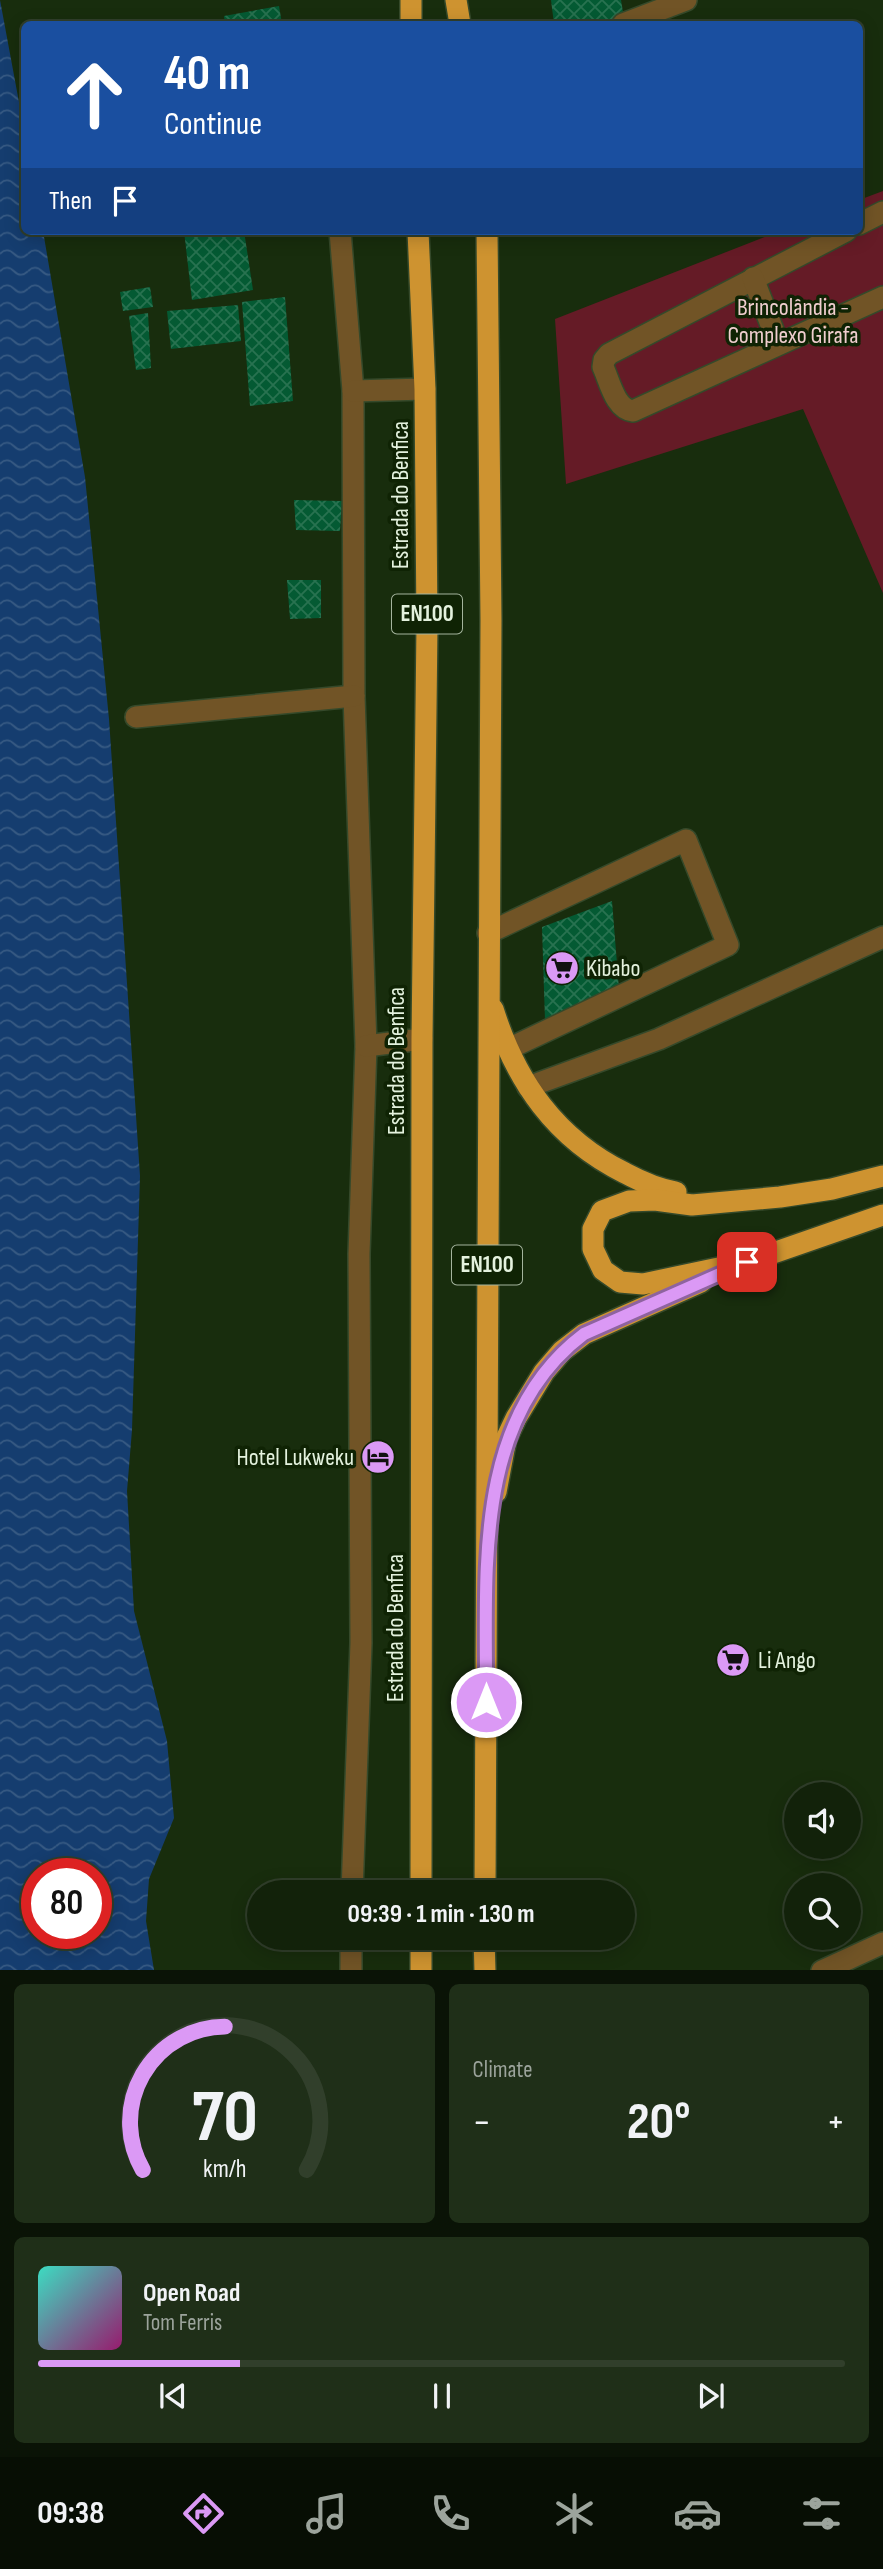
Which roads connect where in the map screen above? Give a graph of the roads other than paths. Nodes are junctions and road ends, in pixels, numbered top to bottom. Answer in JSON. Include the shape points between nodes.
{"nodes":[{"id":1,"x":411,"y":0,"type":"edge"},
{"id":2,"x":456,"y":0,"type":"edge"},
{"id":3,"x":685,"y":0,"type":"edge"},
{"id":4,"x":411,"y":21,"type":"edge"},
{"id":5,"x":460,"y":21,"type":"edge"},
{"id":6,"x":631,"y":21,"type":"edge"},
{"id":7,"x":883,"y":212,"type":"edge"},
{"id":8,"x":863,"y":223,"type":"edge"},
{"id":9,"x":340,"y":235,"type":"edge"},
{"id":10,"x":418,"y":235,"type":"edge"},
{"id":11,"x":487,"y":235,"type":"edge"},
{"id":12,"x":838,"y":235,"type":"edge"},
{"id":13,"x":753,"y":278,"type":"junction"},
{"id":14,"x":883,"y":297,"type":"edge"},
{"id":15,"x":778,"y":344,"type":"junction"},
{"id":16,"x":425,"y":388,"type":"junction"},
{"id":17,"x":353,"y":391,"type":"junction"},
{"id":18,"x":354,"y":696,"type":"junction"},
{"id":19,"x":136,"y":717,"type":"dead end"},
{"id":20,"x":488,"y":933,"type":"junction"},
{"id":21,"x":883,"y":937,"type":"edge"},
{"id":22,"x":488,"y":991,"type":"junction"},
{"id":23,"x":422,"y":1039,"type":"junction"},
{"id":24,"x":366,"y":1045,"type":"junction"},
{"id":25,"x":508,"y":1049,"type":"junction"},
{"id":26,"x":528,"y":1087,"type":"junction"},
{"id":27,"x":883,"y":1176,"type":"edge"},
{"id":28,"x":730,"y":1201,"type":"junction"},
{"id":29,"x":883,"y":1215,"type":"edge"},
{"id":30,"x":747,"y":1262,"type":"junction"},
{"id":31,"x":487,"y":1539,"type":"junction"},
{"id":32,"x":352,"y":1880,"type":"edge"},
{"id":33,"x":421,"y":1880,"type":"edge"},
{"id":34,"x":485,"y":1880,"type":"edge"},
{"id":35,"x":883,"y":1942,"type":"edge"},
{"id":36,"x":351,"y":1950,"type":"edge"},
{"id":37,"x":421,"y":1950,"type":"edge"},
{"id":38,"x":484,"y":1950,"type":"edge"},
{"id":39,"x":351,"y":1970,"type":"edge"},
{"id":40,"x":421,"y":1970,"type":"edge"},
{"id":41,"x":485,"y":1970,"type":"edge"},
{"id":42,"x":822,"y":1970,"type":"edge"}],
"edges":[{"from":1,"to":4,"type":"highway"},
{"from":2,"to":5,"type":"highway"},
{"from":3,"to":6,"type":"street"},
{"from":7,"to":8,"type":"street"},
{"from":9,"to":17,"type":"street"},
{"from":10,"to":16,"type":"highway","name":"Estrada do Benfica","number":"EN100"},
{"from":11,"to":20,"type":"highway","number":"EN100"},
{"from":12,"to":13,"type":"street"},
{"from":13,"to":15,"type":"street"},
{"from":13,"to":15,"type":"street","via":[[609,355],[603,367],[620,405],[634,411]]},
{"from":14,"to":15,"type":"street"},
{"from":16,"to":17,"type":"street"},
{"from":16,"to":23,"type":"highway","name":"Estrada do Benfica","number":"EN100"},
{"from":17,"to":18,"type":"street"},
{"from":18,"to":19,"type":"street"},
{"from":18,"to":24,"type":"street"},
{"from":20,"to":22,"type":"highway","number":"EN100"},
{"from":20,"to":25,"type":"street","via":[[686,841],[728,945]]},
{"from":21,"to":26,"type":"street","via":[[659,1039]]},
{"from":22,"to":25,"type":"highway"},
{"from":22,"to":31,"type":"highway","number":"EN100"},
{"from":23,"to":24,"type":"street"},
{"from":23,"to":33,"type":"highway","name":"Estrada do Benfica","number":"EN100"},
{"from":24,"to":32,"type":"street","via":[[359,1254],[361,1643]]},
{"from":25,"to":26,"type":"highway"},
{"from":26,"to":28,"type":"highway","via":[[572,1139],[597,1160],[656,1189]]},
{"from":27,"to":28,"type":"highway","via":[[832,1189]]},
{"from":28,"to":30,"type":"highway","via":[[692,1205],[629,1201],[602,1210],[593,1229],[593,1249],[603,1270],[620,1282],[643,1284]]},
{"from":29,"to":30,"type":"highway"},
{"from":30,"to":31,"type":"highway","via":[[584,1334],[562,1351],[530,1393],[506,1439]]},
{"from":31,"to":34,"type":"highway","number":"EN100"},
{"from":35,"to":42,"type":"street"},
{"from":36,"to":39,"type":"street"},
{"from":37,"to":40,"type":"highway"},
{"from":38,"to":41,"type":"highway"}]}
